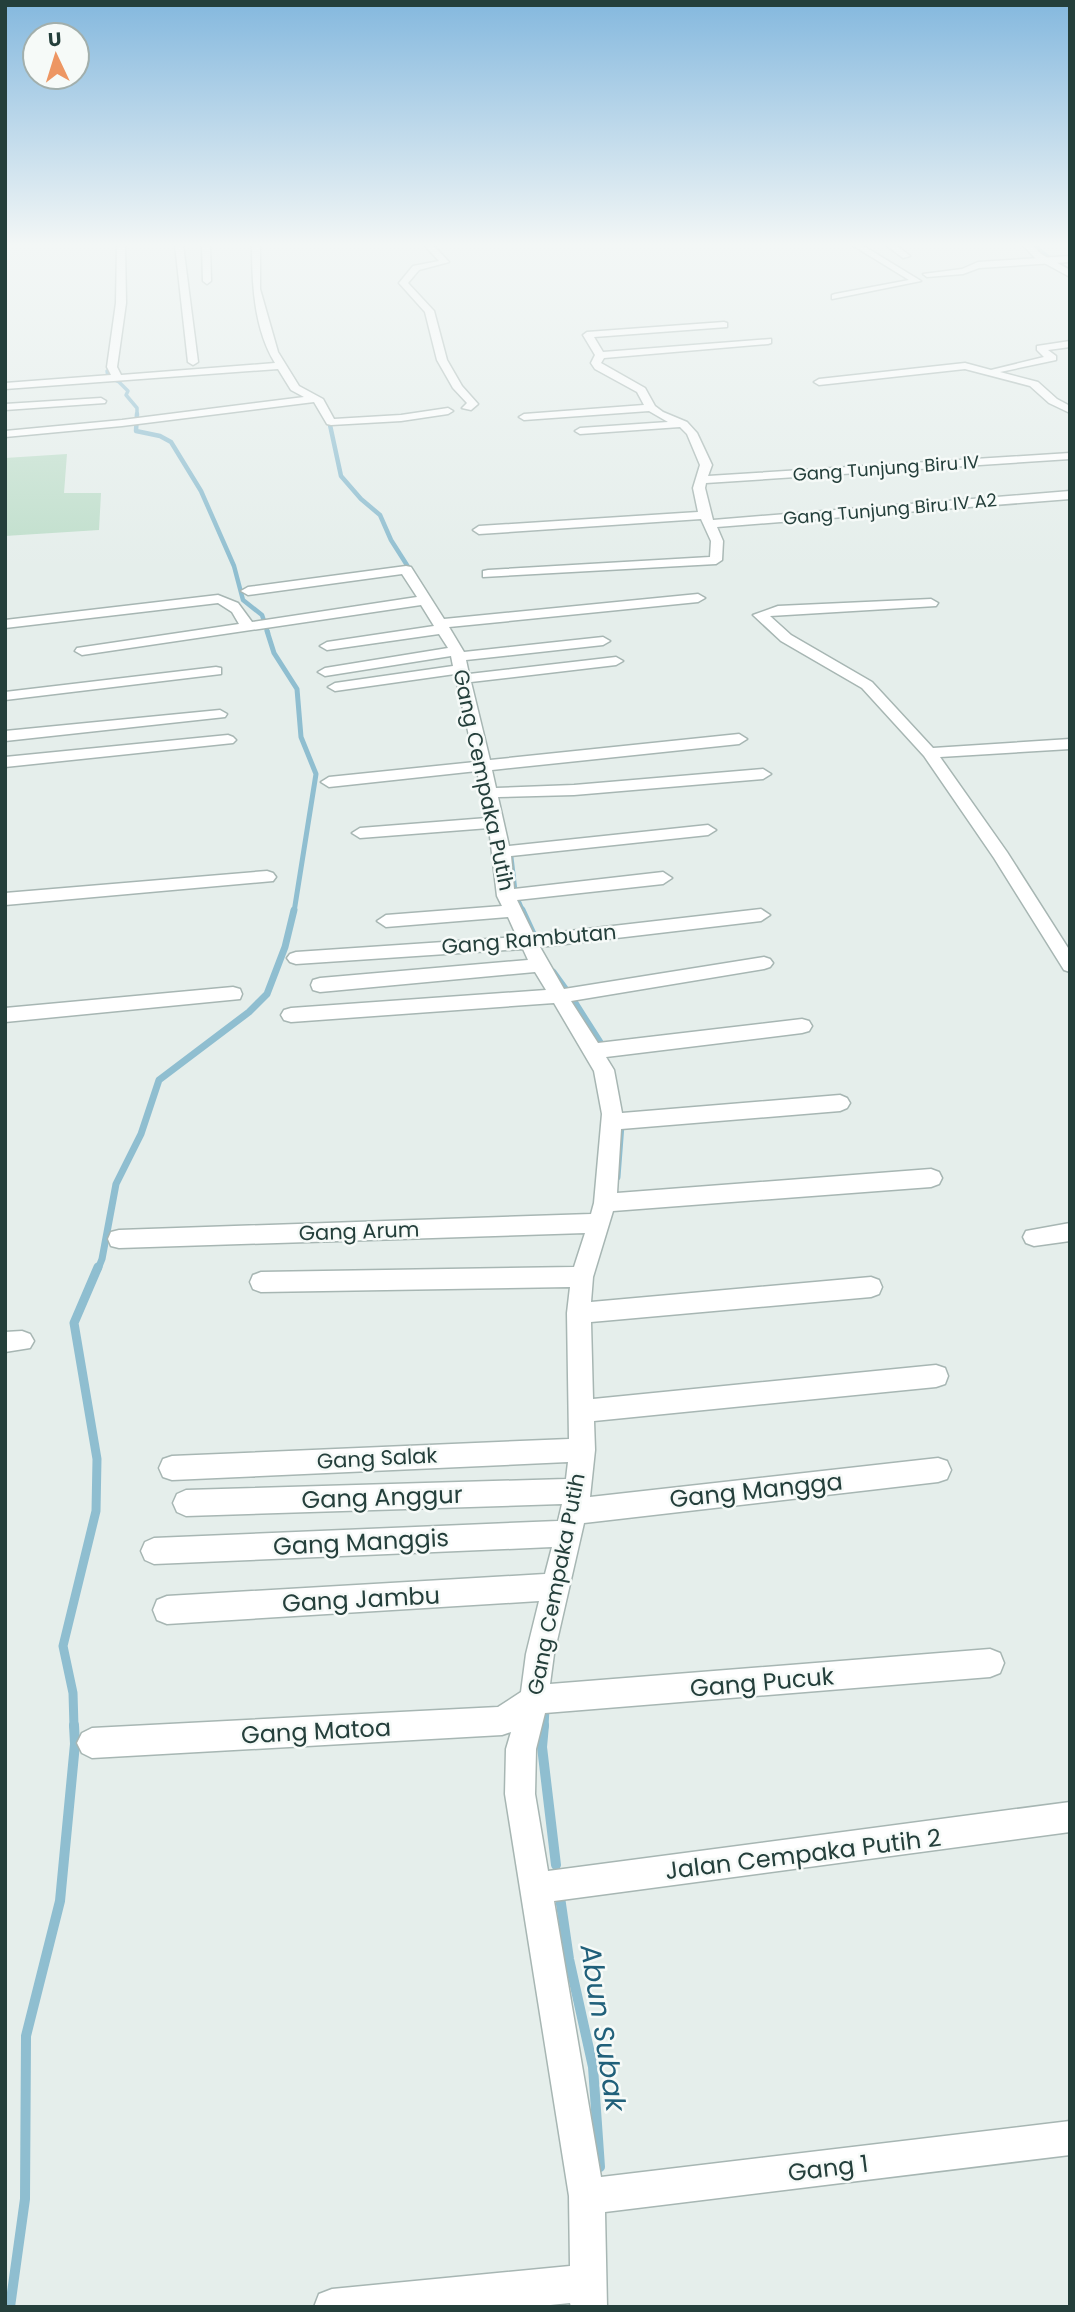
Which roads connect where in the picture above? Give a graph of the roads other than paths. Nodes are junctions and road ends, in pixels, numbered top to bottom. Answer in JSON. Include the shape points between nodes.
{"nodes":[{"id":1,"x":115,"y":353,"type":"edge"},
{"id":2,"x":192,"y":353,"type":"edge"},
{"id":3,"x":273,"y":353,"type":"edge"},
{"id":4,"x":440,"y":353,"type":"edge"},
{"id":5,"x":625,"y":353,"type":"edge"},
{"id":6,"x":1046,"y":353,"type":"edge"},
{"id":7,"x":600,"y":355,"type":"joint"},
{"id":8,"x":193,"y":362,"type":"dead end"},
{"id":9,"x":281,"y":366,"type":"junction"},
{"id":10,"x":990,"y":371,"type":"junction"},
{"id":11,"x":112,"y":377,"type":"junction"},
{"id":12,"x":819,"y":382,"type":"dead end"},
{"id":13,"x":5,"y":386,"type":"edge"},
{"id":14,"x":316,"y":399,"type":"junction"},
{"id":15,"x":101,"y":401,"type":"dead end"},
{"id":16,"x":5,"y":407,"type":"edge"},
{"id":17,"x":467,"y":408,"type":"dead end"},
{"id":18,"x":651,"y":408,"type":"junction"},
{"id":19,"x":1070,"y":410,"type":"edge"},
{"id":20,"x":448,"y":411,"type":"dead end"},
{"id":21,"x":524,"y":416,"type":"dead end"},
{"id":22,"x":683,"y":424,"type":"junction"},
{"id":23,"x":580,"y":431,"type":"dead end"},
{"id":24,"x":5,"y":434,"type":"edge"},
{"id":25,"x":1070,"y":456,"type":"edge"},
{"id":26,"x":702,"y":480,"type":"junction"},
{"id":27,"x":1070,"y":495,"type":"edge"},
{"id":28,"x":708,"y":519,"type":"junction"},
{"id":29,"x":479,"y":530,"type":"dead end"},
{"id":30,"x":488,"y":574,"type":"dead end"},
{"id":31,"x":248,"y":591,"type":"dead end"},
{"id":32,"x":698,"y":598,"type":"dead end"},
{"id":33,"x":425,"y":600,"type":"junction"},
{"id":34,"x":931,"y":603,"type":"dead end"},
{"id":35,"x":5,"y":624,"type":"edge"},
{"id":36,"x":441,"y":626,"type":"junction"},
{"id":37,"x":252,"y":627,"type":"junction"},
{"id":38,"x":603,"y":641,"type":"dead end"},
{"id":39,"x":327,"y":646,"type":"dead end"},
{"id":40,"x":82,"y":651,"type":"dead end"},
{"id":41,"x":616,"y":661,"type":"dead end"},
{"id":42,"x":460,"y":664,"type":"junction"},
{"id":43,"x":216,"y":671,"type":"dead end"},
{"id":44,"x":326,"y":672,"type":"dead end"},
{"id":45,"x":335,"y":687,"type":"dead end"},
{"id":46,"x":5,"y":696,"type":"edge"},
{"id":47,"x":220,"y":714,"type":"dead end"},
{"id":48,"x":5,"y":736,"type":"edge"},
{"id":49,"x":739,"y":739,"type":"dead end"},
{"id":50,"x":228,"y":740,"type":"dead end"},
{"id":51,"x":1070,"y":744,"type":"edge"},
{"id":52,"x":929,"y":753,"type":"junction"},
{"id":53,"x":5,"y":762,"type":"edge"},
{"id":54,"x":483,"y":767,"type":"junction"},
{"id":55,"x":763,"y":774,"type":"dead end"},
{"id":56,"x":329,"y":782,"type":"dead end"},
{"id":57,"x":489,"y":793,"type":"junction"},
{"id":58,"x":496,"y":822,"type":"junction"},
{"id":59,"x":708,"y":830,"type":"dead end"},
{"id":60,"x":360,"y":833,"type":"dead end"},
{"id":61,"x":502,"y":852,"type":"junction"},
{"id":62,"x":267,"y":877,"type":"dead end"},
{"id":63,"x":663,"y":878,"type":"dead end"},
{"id":64,"x":5,"y":899,"type":"edge"},
{"id":65,"x":510,"y":904,"type":"junction"},
{"id":66,"x":761,"y":915,"type":"dead end"},
{"id":67,"x":386,"y":921,"type":"dead end"},
{"id":68,"x":529,"y":942,"type":"junction"},
{"id":69,"x":296,"y":958,"type":"dead end"},
{"id":70,"x":765,"y":963,"type":"dead end"},
{"id":71,"x":540,"y":965,"type":"junction"},
{"id":72,"x":1070,"y":966,"type":"edge"},
{"id":73,"x":320,"y":985,"type":"dead end"},
{"id":74,"x":233,"y":994,"type":"dead end"},
{"id":75,"x":561,"y":996,"type":"junction"},
{"id":76,"x":5,"y":1014,"type":"edge"},
{"id":77,"x":291,"y":1015,"type":"dead end"},
{"id":78,"x":802,"y":1026,"type":"dead end"},
{"id":79,"x":594,"y":1051,"type":"junction"},
{"id":80,"x":840,"y":1103,"type":"dead end"},
{"id":81,"x":613,"y":1122,"type":"junction"},
{"id":82,"x":931,"y":1178,"type":"dead end"},
{"id":83,"x":602,"y":1213,"type":"junction"},
{"id":84,"x":1070,"y":1232,"type":"edge"},
{"id":85,"x":1034,"y":1237,"type":"dead end"},
{"id":86,"x":119,"y":1239,"type":"dead end"},
{"id":87,"x":582,"y":1277,"type":"junction"},
{"id":88,"x":261,"y":1282,"type":"dead end"},
{"id":89,"x":871,"y":1287,"type":"dead end"},
{"id":90,"x":579,"y":1313,"type":"junction"},
{"id":91,"x":936,"y":1376,"type":"dead end"},
{"id":92,"x":582,"y":1411,"type":"junction"},
{"id":93,"x":582,"y":1450,"type":"junction"},
{"id":94,"x":172,"y":1468,"type":"dead end"},
{"id":95,"x":938,"y":1470,"type":"dead end"},
{"id":96,"x":186,"y":1503,"type":"dead end"},
{"id":97,"x":573,"y":1512,"type":"junction"},
{"id":98,"x":154,"y":1551,"type":"dead end"},
{"id":99,"x":555,"y":1587,"type":"junction"},
{"id":100,"x":167,"y":1610,"type":"dead end"},
{"id":101,"x":990,"y":1663,"type":"dead end"},
{"id":102,"x":534,"y":1700,"type":"junction"},
{"id":103,"x":92,"y":1743,"type":"dead end"},
{"id":104,"x":1070,"y":1817,"type":"edge"},
{"id":105,"x":535,"y":1888,"type":"junction"},
{"id":106,"x":1070,"y":2138,"type":"edge"},
{"id":107,"x":587,"y":2196,"type":"junction"},
{"id":108,"x":589,"y":2295,"type":"edge"},
{"id":109,"x":332,"y":2307,"type":"edge"}],
"edges":[{"from":1,"to":11,"type":"street"},
{"from":2,"to":8,"type":"street"},
{"from":3,"to":9,"type":"street"},
{"from":4,"to":17,"type":"street","via":[[458,388],[473,404]]},
{"from":5,"to":7,"type":"street"},
{"from":6,"to":10,"type":"street","via":[[1050,360]]},
{"from":7,"to":18,"type":"street","via":[[599,367],[641,390]]},
{"from":9,"to":11,"type":"street"},
{"from":9,"to":14,"type":"street","via":[[295,388]]},
{"from":10,"to":12,"type":"street","via":[[963,365]]},
{"from":10,"to":19,"type":"street","via":[[1034,384]]},
{"from":11,"to":13,"type":"street"},
{"from":14,"to":20,"type":"street","via":[[334,424]]},
{"from":14,"to":24,"type":"street"},
{"from":15,"to":16,"type":"street"},
{"from":18,"to":21,"type":"street"},
{"from":18,"to":22,"type":"street"},
{"from":22,"to":23,"type":"street"},
{"from":22,"to":26,"type":"street","via":[[704,458]]},
{"from":25,"to":26,"type":"street","name":"Gang Tunjung Biru IV"},
{"from":26,"to":28,"type":"street","via":[[699,488]]},
{"from":27,"to":28,"type":"street","name":"Gang Tunjung Biru IV A2"},
{"from":28,"to":29,"type":"street","name":"Gang Tunjung Biru IV A2"},
{"from":28,"to":30,"type":"street","via":[[716,541],[716,560]]},
{"from":31,"to":33,"type":"street","name":"Gang Cempaka Putih","via":[[405,570]]},
{"from":32,"to":36,"type":"street"},
{"from":33,"to":36,"type":"street","name":"Gang Cempaka Putih"},
{"from":33,"to":37,"type":"street"},
{"from":34,"to":52,"type":"street","via":[[760,615],[786,638],[867,685]]},
{"from":35,"to":37,"type":"street","via":[[218,599],[230,601]]},
{"from":36,"to":39,"type":"street"},
{"from":36,"to":42,"type":"street","name":"Gang Cempaka Putih"},
{"from":37,"to":40,"type":"street"},
{"from":38,"to":42,"type":"street"},
{"from":41,"to":42,"type":"street"},
{"from":42,"to":44,"type":"street"},
{"from":42,"to":45,"type":"street"},
{"from":42,"to":54,"type":"street","name":"Gang Cempaka Putih"},
{"from":43,"to":46,"type":"street"},
{"from":47,"to":48,"type":"street"},
{"from":49,"to":54,"type":"street"},
{"from":50,"to":53,"type":"street"},
{"from":51,"to":52,"type":"street"},
{"from":52,"to":72,"type":"street"},
{"from":54,"to":56,"type":"street"},
{"from":54,"to":57,"type":"street","name":"Gang Cempaka Putih"},
{"from":55,"to":57,"type":"street"},
{"from":57,"to":58,"type":"street","name":"Gang Cempaka Putih"},
{"from":58,"to":60,"type":"street"},
{"from":58,"to":61,"type":"street","name":"Gang Cempaka Putih"},
{"from":59,"to":61,"type":"street"},
{"from":61,"to":65,"type":"street","name":"Gang Cempaka Putih"},
{"from":62,"to":64,"type":"street"},
{"from":63,"to":65,"type":"street"},
{"from":65,"to":67,"type":"street"},
{"from":65,"to":68,"type":"street","name":"Gang Cempaka Putih"},
{"from":66,"to":68,"type":"street","name":"Gang Rambutan"},
{"from":68,"to":69,"type":"street","name":"Gang Rambutan"},
{"from":68,"to":71,"type":"street","name":"Gang Cempaka Putih"},
{"from":70,"to":75,"type":"street"},
{"from":71,"to":73,"type":"street"},
{"from":71,"to":75,"type":"street","name":"Gang Cempaka Putih"},
{"from":74,"to":76,"type":"street"},
{"from":75,"to":77,"type":"street"},
{"from":75,"to":79,"type":"street","name":"Gang Cempaka Putih"},
{"from":78,"to":79,"type":"street"},
{"from":79,"to":81,"type":"street","name":"Gang Cempaka Putih","via":[[608,1080]]},
{"from":80,"to":81,"type":"street"},
{"from":81,"to":83,"type":"street","name":"Gang Cempaka Putih"},
{"from":82,"to":83,"type":"street","name":"Gang Arum"},
{"from":83,"to":86,"type":"street","name":"Gang Arum"},
{"from":83,"to":87,"type":"street","name":"Gang Cempaka Putih"},
{"from":84,"to":85,"type":"street"},
{"from":87,"to":88,"type":"street"},
{"from":87,"to":90,"type":"street","name":"Gang Cempaka Putih"},
{"from":89,"to":90,"type":"street"},
{"from":90,"to":92,"type":"street","name":"Gang Cempaka Putih"},
{"from":91,"to":92,"type":"street"},
{"from":92,"to":93,"type":"street","name":"Gang Cempaka Putih"},
{"from":93,"to":94,"type":"street","name":"Gang Salak"},
{"from":93,"to":97,"type":"street","name":"Gang Cempaka Putih"},
{"from":95,"to":97,"type":"street","name":"Gang Mangga"},
{"from":96,"to":97,"type":"street","name":"Gang Anggur"},
{"from":97,"to":98,"type":"street","name":"Gang Manggis"},
{"from":97,"to":99,"type":"street","name":"Gang Cempaka Putih"},
{"from":99,"to":100,"type":"street","name":"Gang Jambu"},
{"from":99,"to":102,"type":"street","name":"Gang Cempaka Putih"},
{"from":101,"to":102,"type":"street","name":"Gang Pucuk"},
{"from":102,"to":103,"type":"street","name":"Gang Matoa","via":[[502,1721]]},
{"from":102,"to":105,"type":"street","name":"Gang Cempaka Putih","via":[[522,1749],[520,1794]]},
{"from":104,"to":105,"type":"street","name":"Jalan Cempaka Putih 2"},
{"from":105,"to":107,"type":"street","name":"Gang Cempaka Putih"},
{"from":106,"to":107,"type":"street","name":"Gang 1"},
{"from":107,"to":108,"type":"street","name":"Gang Cempaka Putih"},
{"from":108,"to":109,"type":"street"}]}
